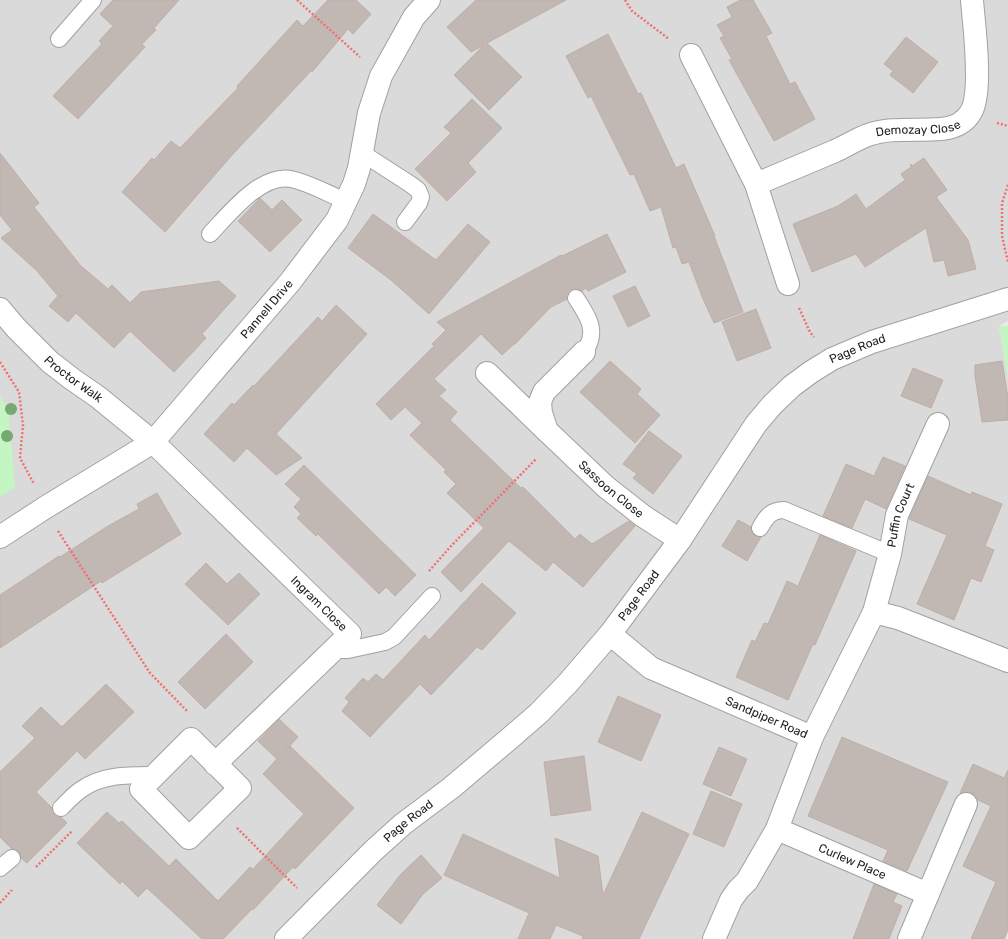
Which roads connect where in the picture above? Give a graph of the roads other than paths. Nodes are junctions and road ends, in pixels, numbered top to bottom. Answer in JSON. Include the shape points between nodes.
{"nodes":[{"id":1,"x":94,"y":0,"type":"edge"},
{"id":2,"x":429,"y":0,"type":"edge"},
{"id":3,"x":972,"y":0,"type":"edge"},
{"id":4,"x":58,"y":39,"type":"dead end"},
{"id":5,"x":692,"y":55,"type":"road end"},
{"id":6,"x":362,"y":153,"type":"junction"},
{"id":7,"x":756,"y":184,"type":"junction"},
{"id":8,"x":346,"y":201,"type":"junction"},
{"id":9,"x":405,"y":222,"type":"dead end"},
{"id":10,"x":210,"y":234,"type":"dead end"},
{"id":11,"x":788,"y":284,"type":"road end"},
{"id":12,"x":576,"y":298,"type":"dead end"},
{"id":13,"x":1008,"y":299,"type":"edge"},
{"id":14,"x":0,"y":309,"type":"edge"},
{"id":15,"x":584,"y":352,"type":"joint"},
{"id":16,"x":487,"y":373,"type":"dead end"},
{"id":17,"x":938,"y":424,"type":"dead end"},
{"id":18,"x":551,"y":435,"type":"junction"},
{"id":19,"x":153,"y":442,"type":"junction"},
{"id":20,"x":760,"y":528,"type":"dead end"},
{"id":21,"x":0,"y":537,"type":"edge"},
{"id":22,"x":680,"y":540,"type":"junction"},
{"id":23,"x":890,"y":554,"type":"junction"},
{"id":24,"x":432,"y":596,"type":"dead end"},
{"id":25,"x":874,"y":612,"type":"junction"},
{"id":26,"x":610,"y":634,"type":"junction"},
{"id":27,"x":332,"y":650,"type":"junction"},
{"id":28,"x":1008,"y":661,"type":"edge"},
{"id":29,"x":812,"y":737,"type":"junction"},
{"id":30,"x":215,"y":764,"type":"junction"},
{"id":31,"x":155,"y":775,"type":"junction"},
{"id":32,"x":966,"y":804,"type":"dead end"},
{"id":33,"x":61,"y":808,"type":"dead end"},
{"id":34,"x":777,"y":829,"type":"junction"},
{"id":35,"x":928,"y":894,"type":"junction"},
{"id":36,"x":286,"y":939,"type":"edge"},
{"id":37,"x":714,"y":939,"type":"edge"},
{"id":38,"x":909,"y":939,"type":"edge"}],
"edges":[{"from":1,"to":4,"type":"lane"},
{"from":2,"to":6,"type":"street","name":"Pannell Drive","via":[[414,17],[381,76],[369,113]]},
{"from":3,"to":7,"type":"street","name":"Demozay Close","via":[[977,65],[976,94],[975,103],[966,118],[956,126],[943,129],[868,135]]},
{"from":5,"to":7,"type":"street"},
{"from":6,"to":8,"type":"street","name":"Pannell Drive"},
{"from":6,"to":9,"type":"lane","via":[[418,190],[421,197],[419,203]]},
{"from":7,"to":11,"type":"street"},
{"from":8,"to":10,"type":"lane","via":[[302,182],[279,178],[258,187]]},
{"from":8,"to":19,"type":"street","name":"Pannell Drive","via":[[337,220],[290,282]]},
{"from":12,"to":15,"type":"lane","via":[[590,323],[589,345]]},
{"from":13,"to":22,"type":"street","name":"Page Road","via":[[872,342],[832,359],[810,372],[773,404],[756,424]]},
{"from":14,"to":19,"type":"street","name":"Proctor Walk","via":[[50,362]]},
{"from":15,"to":18,"type":"street","name":"Sassoon Close","via":[[544,392],[540,402],[542,418]]},
{"from":16,"to":18,"type":"street","name":"Sassoon Close"},
{"from":17,"to":23,"type":"street","name":"Puffin Court","via":[[897,515]]},
{"from":18,"to":22,"type":"street","name":"Sassoon Close","via":[[606,487],[643,516]]},
{"from":19,"to":21,"type":"street","name":"Pannell Drive"},
{"from":19,"to":27,"type":"street","name":"Ingram Close","via":[[350,634]]},
{"from":20,"to":23,"type":"lane","via":[[770,514],[784,510]]},
{"from":22,"to":26,"type":"street","name":"Page Road"},
{"from":23,"to":25,"type":"street","name":"Puffin Court"},
{"from":24,"to":27,"type":"lane","via":[[394,637],[385,642],[348,650]]},
{"from":25,"to":28,"type":"street","via":[[898,618]]},
{"from":25,"to":29,"type":"street","name":"Puffin Court"},
{"from":26,"to":29,"type":"street","name":"Sandpiper Road","via":[[651,668]]},
{"from":26,"to":36,"type":"street","name":"Page Road","via":[[539,713],[378,846]]},
{"from":27,"to":30,"type":"street","name":"Ingram Close"},
{"from":29,"to":34,"type":"street","name":"Sandpiper Road"},
{"from":30,"to":31,"type":"street","via":[[191,740]]},
{"from":30,"to":31,"type":"street","via":[[240,788],[189,838],[140,790]]},
{"from":31,"to":33,"type":"lane","via":[[110,777],[82,788]]},
{"from":32,"to":35,"type":"street"},
{"from":34,"to":35,"type":"street","name":"Curlew Place"},
{"from":34,"to":37,"type":"street","name":"Sandpiper Road","via":[[747,881],[731,900]]},
{"from":35,"to":38,"type":"street"}]}
